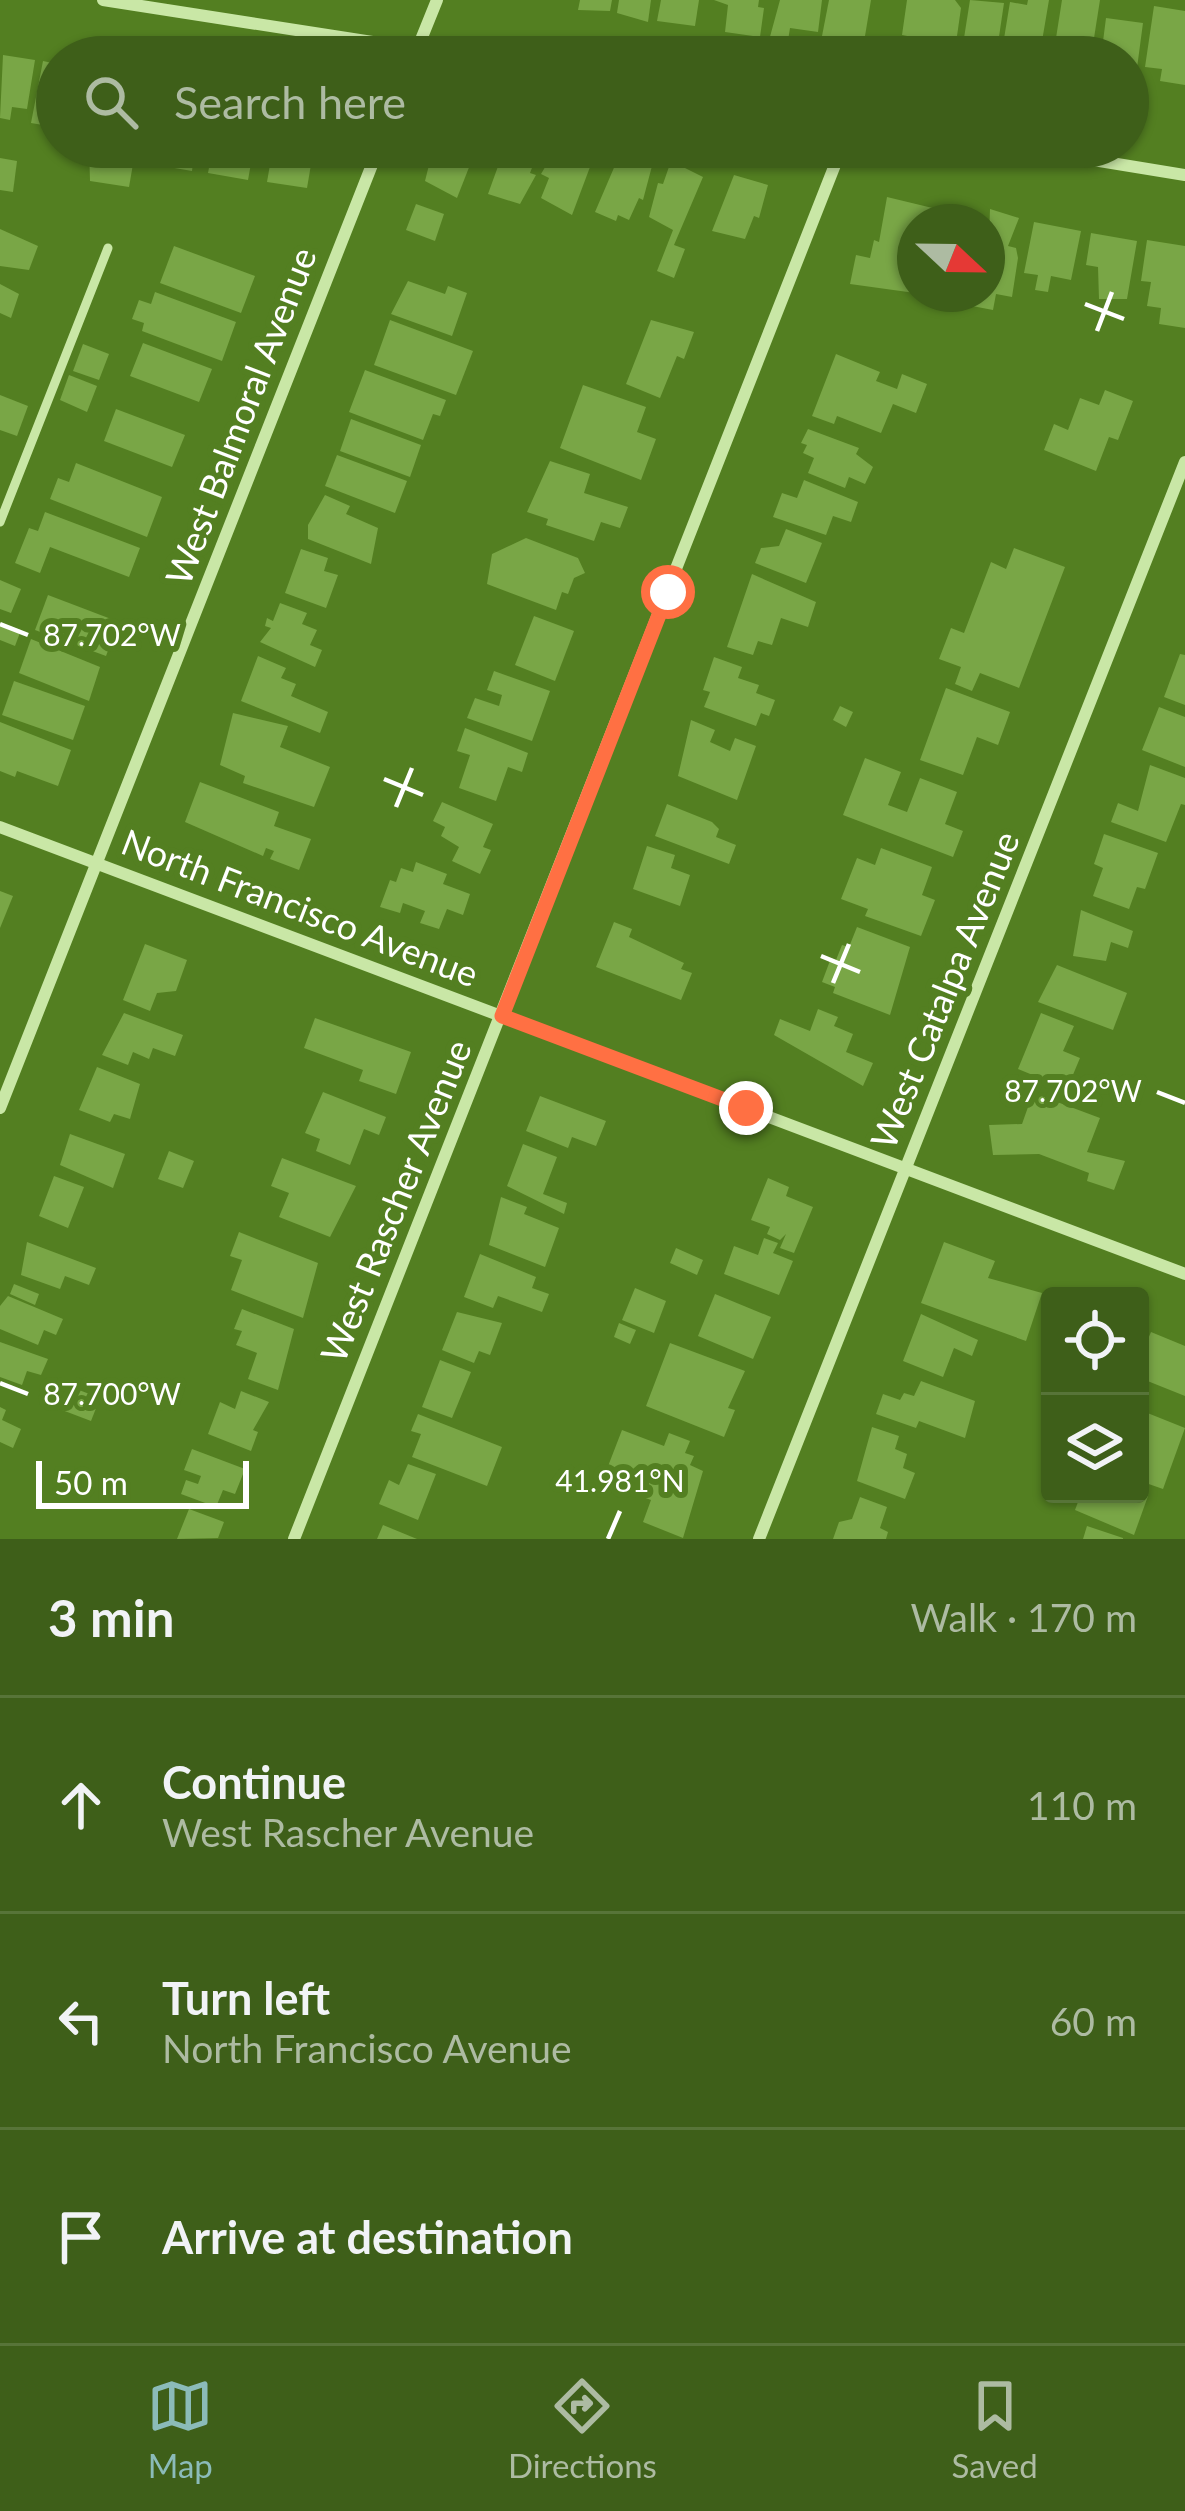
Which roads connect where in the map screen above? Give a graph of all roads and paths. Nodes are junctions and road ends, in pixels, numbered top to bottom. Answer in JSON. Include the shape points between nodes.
{"nodes":[{"id":1,"x":104,"y":0,"type":"edge"},
{"id":2,"x":437,"y":0,"type":"edge"},
{"id":3,"x":320,"y":36,"type":"edge"},
{"id":4,"x":422,"y":36,"type":"edge"},
{"id":5,"x":371,"y":168,"type":"edge"},
{"id":6,"x":834,"y":168,"type":"edge"},
{"id":7,"x":1142,"y":168,"type":"edge"},
{"id":8,"x":1185,"y":175,"type":"edge"},
{"id":9,"x":108,"y":248,"type":"dead end"},
{"id":10,"x":1185,"y":462,"type":"edge"},
{"id":11,"x":0,"y":522,"type":"edge"},
{"id":12,"x":0,"y":826,"type":"edge"},
{"id":13,"x":97,"y":863,"type":"junction"},
{"id":14,"x":502,"y":1016,"type":"junction"},
{"id":15,"x":0,"y":1108,"type":"edge"},
{"id":16,"x":907,"y":1169,"type":"junction"},
{"id":17,"x":1185,"y":1274,"type":"edge"},
{"id":18,"x":294,"y":1539,"type":"edge"},
{"id":19,"x":759,"y":1539,"type":"edge"}],
"edges":[{"from":1,"to":3,"type":"street"},
{"from":2,"to":4,"type":"street"},
{"from":5,"to":13,"type":"street","name":"West Balmoral Avenue"},
{"from":6,"to":14,"type":"street","name":"West Rascher Avenue"},
{"from":7,"to":8,"type":"street"},
{"from":9,"to":11,"type":"lane"},
{"from":10,"to":16,"type":"street","name":"West Catalpa Avenue"},
{"from":12,"to":13,"type":"street","name":"North Francisco Avenue"},
{"from":13,"to":14,"type":"street","name":"North Francisco Avenue"},
{"from":13,"to":15,"type":"street","name":"West Balmoral Avenue"},
{"from":14,"to":16,"type":"street","name":"North Francisco Avenue"},
{"from":14,"to":18,"type":"street","name":"West Rascher Avenue"},
{"from":16,"to":17,"type":"street","name":"North Francisco Avenue"},
{"from":16,"to":19,"type":"street","name":"West Catalpa Avenue"}]}
